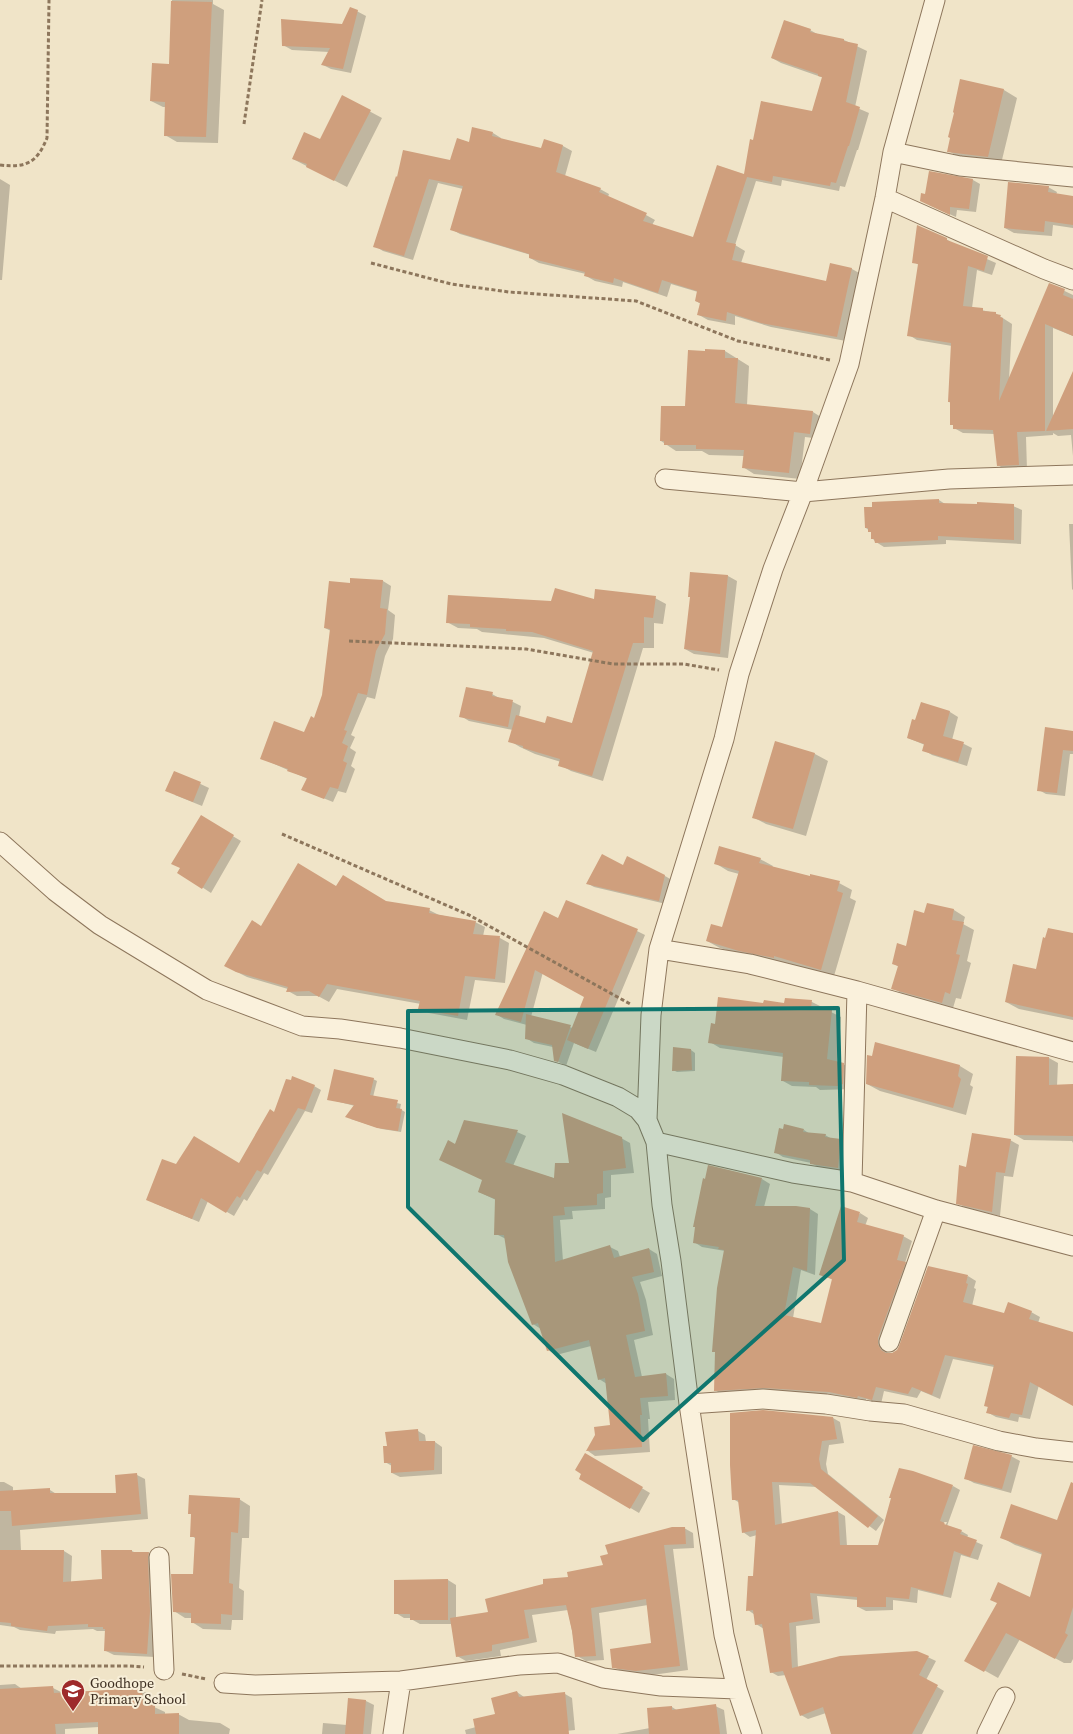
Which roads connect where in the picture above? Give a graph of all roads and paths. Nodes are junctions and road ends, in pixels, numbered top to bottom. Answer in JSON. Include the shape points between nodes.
{"nodes":[{"id":1,"x":49,"y":0,"type":"edge"},
{"id":2,"x":262,"y":0,"type":"edge"},
{"id":3,"x":935,"y":0,"type":"edge"},
{"id":4,"x":244,"y":124,"type":"dead end"},
{"id":5,"x":893,"y":152,"type":"junction"},
{"id":6,"x":0,"y":165,"type":"edge"},
{"id":7,"x":1073,"y":177,"type":"edge"},
{"id":8,"x":885,"y":198,"type":"junction"},
{"id":9,"x":371,"y":263,"type":"dead end"},
{"id":10,"x":1073,"y":280,"type":"edge"},
{"id":11,"x":849,"y":364,"type":"junction"},
{"id":12,"x":1073,"y":475,"type":"edge"},
{"id":13,"x":666,"y":479,"type":"dead end"},
{"id":14,"x":803,"y":492,"type":"junction"},
{"id":15,"x":349,"y":641,"type":"dead end"},
{"id":16,"x":739,"y":674,"type":"junction"},
{"id":17,"x":282,"y":834,"type":"dead end"},
{"id":18,"x":0,"y":842,"type":"edge"},
{"id":19,"x":659,"y":949,"type":"junction"},
{"id":20,"x":857,"y":991,"type":"junction"},
{"id":21,"x":650,"y":1015,"type":"junction"},
{"id":22,"x":1073,"y":1052,"type":"edge"},
{"id":23,"x":647,"y":1120,"type":"junction"},
{"id":24,"x":656,"y":1142,"type":"junction"},
{"id":25,"x":852,"y":1182,"type":"junction"},
{"id":26,"x":936,"y":1210,"type":"junction"},
{"id":27,"x":1073,"y":1246,"type":"edge"},
{"id":28,"x":889,"y":1342,"type":"dead end"},
{"id":29,"x":689,"y":1404,"type":"junction"},
{"id":30,"x":1073,"y":1452,"type":"edge"},
{"id":31,"x":159,"y":1557,"type":"dead end"},
{"id":32,"x":0,"y":1666,"type":"edge"},
{"id":33,"x":164,"y":1670,"type":"junction"},
{"id":34,"x":401,"y":1681,"type":"junction"},
{"id":35,"x":224,"y":1683,"type":"joint"},
{"id":36,"x":736,"y":1689,"type":"junction"},
{"id":37,"x":1005,"y":1697,"type":"dead end"},
{"id":38,"x":393,"y":1734,"type":"edge"},
{"id":39,"x":752,"y":1734,"type":"edge"},
{"id":40,"x":987,"y":1734,"type":"edge"}],
"edges":[{"from":1,"to":6,"type":"path","via":[[47,138],[43,148],[27,164],[16,167]]},
{"from":2,"to":4,"type":"path"},
{"from":3,"to":5,"type":"street"},
{"from":5,"to":7,"type":"street","via":[[960,166]]},
{"from":5,"to":8,"type":"street"},
{"from":8,"to":10,"type":"street"},
{"from":8,"to":11,"type":"street"},
{"from":9,"to":11,"type":"path","via":[[451,284],[509,292],[636,301],[738,341]]},
{"from":11,"to":14,"type":"street"},
{"from":12,"to":14,"type":"street","via":[[949,479]]},
{"from":13,"to":14,"type":"street"},
{"from":14,"to":16,"type":"street","via":[[773,569]]},
{"from":15,"to":16,"type":"path","via":[[526,649],[612,664],[684,664]]},
{"from":16,"to":19,"type":"street","via":[[724,739]]},
{"from":17,"to":21,"type":"path","via":[[469,916]]},
{"from":18,"to":23,"type":"street","via":[[55,891],[100,925],[207,990],[302,1026],[400,1038],[510,1060],[563,1075],[618,1097],[638,1109]]},
{"from":19,"to":20,"type":"street","via":[[731,960]]},
{"from":19,"to":21,"type":"street"},
{"from":20,"to":22,"type":"street"},
{"from":20,"to":25,"type":"street"},
{"from":21,"to":23,"type":"street"},
{"from":23,"to":24,"type":"street"},
{"from":24,"to":25,"type":"street","via":[[793,1173]]},
{"from":24,"to":29,"type":"street"},
{"from":25,"to":26,"type":"street"},
{"from":26,"to":27,"type":"street"},
{"from":26,"to":28,"type":"street"},
{"from":29,"to":30,"type":"street","via":[[762,1398],[826,1404],[904,1414],[999,1441]]},
{"from":29,"to":36,"type":"street","via":[[724,1635]]},
{"from":31,"to":33,"type":"street"},
{"from":32,"to":33,"type":"path","via":[[130,1666]]},
{"from":33,"to":35,"type":"path"},
{"from":34,"to":35,"type":"street"},
{"from":34,"to":36,"type":"street","via":[[520,1664],[558,1663],[603,1678],[661,1686]]},
{"from":34,"to":38,"type":"street"},
{"from":36,"to":39,"type":"street"},
{"from":37,"to":40,"type":"street"}]}
